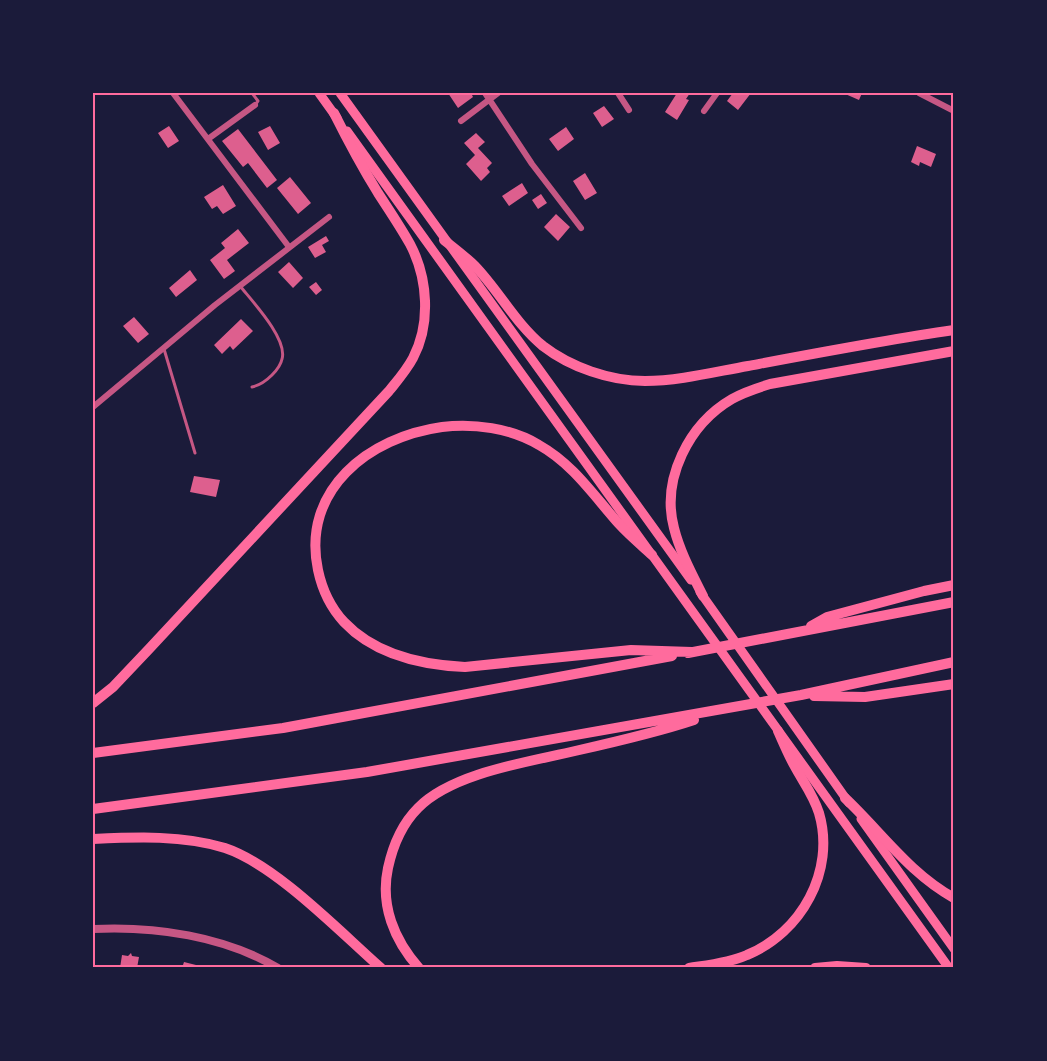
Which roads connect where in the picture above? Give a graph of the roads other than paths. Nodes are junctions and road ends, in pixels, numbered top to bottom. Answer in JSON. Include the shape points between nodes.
{"nodes":[{"id":1,"x":173,"y":93,"type":"edge"},
{"id":2,"x":252,"y":93,"type":"edge"},
{"id":3,"x":319,"y":93,"type":"edge"},
{"id":4,"x":339,"y":93,"type":"edge"},
{"id":5,"x":498,"y":93,"type":"edge"},
{"id":6,"x":618,"y":93,"type":"edge"},
{"id":7,"x":717,"y":93,"type":"edge"},
{"id":8,"x":920,"y":93,"type":"edge"},
{"id":9,"x":487,"y":96,"type":"edge"},
{"id":10,"x":255,"y":105,"type":"joint"},
{"id":11,"x":629,"y":110,"type":"dead end"},
{"id":12,"x":704,"y":111,"type":"dead end"},
{"id":13,"x":954,"y":111,"type":"edge"},
{"id":14,"x":334,"y":113,"type":"junction"},
{"id":15,"x":461,"y":121,"type":"dead end"},
{"id":16,"x":208,"y":139,"type":"junction"},
{"id":17,"x":329,"y":217,"type":"dead end"},
{"id":18,"x":581,"y":228,"type":"dead end"},
{"id":19,"x":444,"y":240,"type":"junction"},
{"id":20,"x":289,"y":247,"type":"junction"},
{"id":21,"x":240,"y":286,"type":"junction"},
{"id":22,"x":954,"y":330,"type":"edge"},
{"id":23,"x":163,"y":348,"type":"junction"},
{"id":24,"x":954,"y":351,"type":"edge"},
{"id":25,"x":252,"y":387,"type":"dead end"},
{"id":26,"x":93,"y":407,"type":"edge"},
{"id":27,"x":195,"y":453,"type":"dead end"},
{"id":28,"x":652,"y":555,"type":"junction"},
{"id":29,"x":954,"y":585,"type":"edge"},
{"id":30,"x":703,"y":596,"type":"junction"},
{"id":31,"x":954,"y":602,"type":"edge"},
{"id":32,"x":801,"y":632,"type":"junction"},
{"id":33,"x":692,"y":652,"type":"junction"},
{"id":34,"x":954,"y":662,"type":"edge"},
{"id":35,"x":954,"y":684,"type":"edge"},
{"id":36,"x":801,"y":695,"type":"junction"},
{"id":37,"x":93,"y":703,"type":"edge"},
{"id":38,"x":732,"y":708,"type":"junction"},
{"id":39,"x":778,"y":731,"type":"junction"},
{"id":40,"x":93,"y":753,"type":"edge"},
{"id":41,"x":845,"y":798,"type":"junction"},
{"id":42,"x":93,"y":809,"type":"edge"},
{"id":43,"x":93,"y":838,"type":"edge"},
{"id":44,"x":954,"y":898,"type":"edge"},
{"id":45,"x":93,"y":929,"type":"edge"},
{"id":46,"x":954,"y":949,"type":"edge"},
{"id":47,"x":278,"y":968,"type":"edge"},
{"id":48,"x":381,"y":968,"type":"edge"},
{"id":49,"x":419,"y":968,"type":"edge"},
{"id":50,"x":689,"y":968,"type":"edge"},
{"id":51,"x":815,"y":968,"type":"edge"},
{"id":52,"x":866,"y":968,"type":"edge"},
{"id":53,"x":949,"y":968,"type":"edge"}],
"edges":[{"from":1,"to":16,"type":"street"},
{"from":2,"to":10,"type":"lane","via":[[258,101]]},
{"from":3,"to":14,"type":"main road"},
{"from":4,"to":19,"type":"main road"},
{"from":5,"to":9,"type":"street"},
{"from":6,"to":11,"type":"street"},
{"from":7,"to":12,"type":"street"},
{"from":8,"to":13,"type":"street"},
{"from":9,"to":15,"type":"street"},
{"from":9,"to":18,"type":"street"},
{"from":10,"to":16,"type":"street"},
{"from":14,"to":28,"type":"main road"},
{"from":14,"to":37,"type":"highway","via":[[354,155],[411,245],[419,267],[425,313],[413,357],[388,392],[113,687]]},
{"from":16,"to":20,"type":"street"},
{"from":17,"to":20,"type":"street"},
{"from":19,"to":22,"type":"highway","via":[[475,267],[543,346],[582,368],[624,380],[699,374]]},
{"from":19,"to":30,"type":"main road"},
{"from":20,"to":21,"type":"street"},
{"from":21,"to":23,"type":"street"},
{"from":21,"to":25,"type":"lane","via":[[280,341],[283,358],[266,381]]},
{"from":23,"to":26,"type":"street"},
{"from":23,"to":27,"type":"lane"},
{"from":24,"to":30,"type":"highway","via":[[770,384],[749,390],[717,408],[692,436],[671,490],[674,528]]},
{"from":28,"to":33,"type":"highway","via":[[573,471],[538,444],[489,428],[452,426],[392,441],[374,449],[347,470],[319,518],[315,555],[325,592],[345,622],[377,647],[417,661],[465,667],[632,650]]},
{"from":28,"to":39,"type":"main road"},
{"from":29,"to":32,"type":"highway","via":[[827,617]]},
{"from":30,"to":41,"type":"main road"},
{"from":31,"to":32,"type":"highway"},
{"from":32,"to":33,"type":"highway"},
{"from":33,"to":40,"type":"highway","via":[[283,728]]},
{"from":34,"to":36,"type":"highway"},
{"from":35,"to":36,"type":"highway","via":[[865,697]]},
{"from":36,"to":38,"type":"highway"},
{"from":38,"to":42,"type":"highway","via":[[367,772]]},
{"from":38,"to":49,"type":"highway","via":[[653,733],[501,768],[451,785],[419,806],[402,827],[384,885],[393,930]]},
{"from":39,"to":50,"type":"highway","via":[[813,794],[819,815],[822,848],[814,887],[796,920],[769,944],[745,956]]},
{"from":39,"to":53,"type":"main road"},
{"from":41,"to":44,"type":"highway","via":[[922,877]]},
{"from":41,"to":46,"type":"main road"},
{"from":43,"to":48,"type":"highway","via":[[144,836],[226,849],[265,869]]},
{"from":45,"to":47,"type":"street","via":[[162,930],[208,939]]},
{"from":51,"to":52,"type":"highway"}]}
